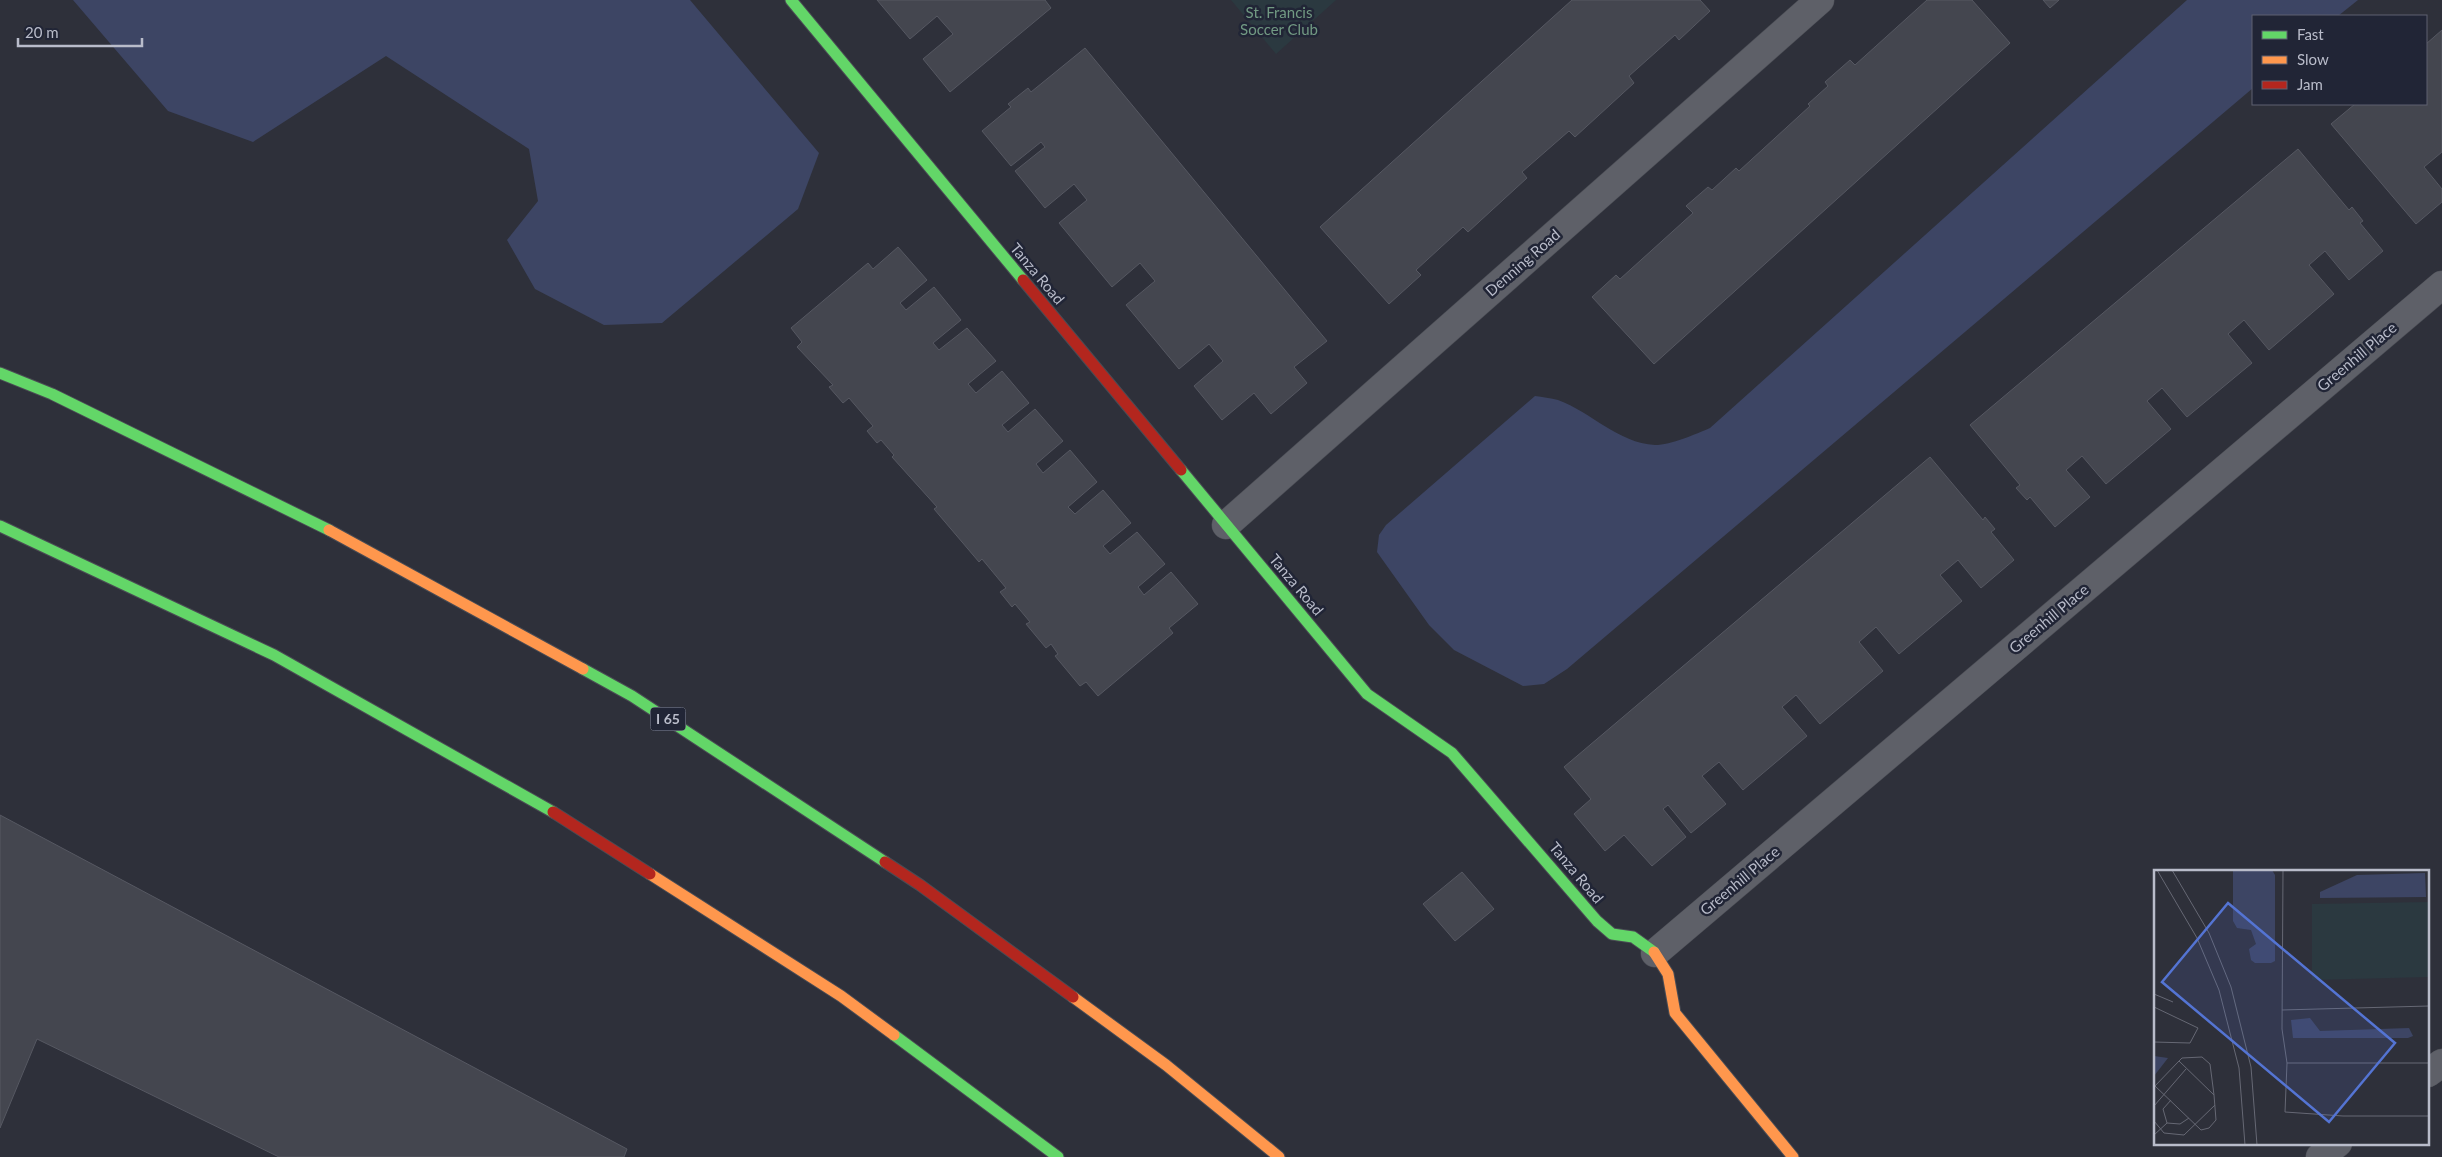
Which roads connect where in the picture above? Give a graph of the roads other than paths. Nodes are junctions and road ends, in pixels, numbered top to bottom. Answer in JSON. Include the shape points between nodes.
{"nodes":[{"id":1,"x":791,"y":0,"type":"edge"},
{"id":2,"x":1820,"y":0,"type":"edge"},
{"id":3,"x":2442,"y":285,"type":"edge"},
{"id":4,"x":0,"y":373,"type":"edge"},
{"id":5,"x":1226,"y":525,"type":"junction"},
{"id":6,"x":0,"y":526,"type":"edge"},
{"id":7,"x":1656,"y":953,"type":"junction"},
{"id":8,"x":2442,"y":1063,"type":"edge"},
{"id":9,"x":2430,"y":1072,"type":"edge"},
{"id":10,"x":2337,"y":1144,"type":"edge"},
{"id":11,"x":1058,"y":1157,"type":"edge"},
{"id":12,"x":1279,"y":1157,"type":"edge"},
{"id":13,"x":1793,"y":1157,"type":"edge"},
{"id":14,"x":2320,"y":1157,"type":"edge"}],
"edges":[{"from":1,"to":5,"type":"main road","name":"Tanza Road"},
{"from":2,"to":5,"type":"street","name":"Denning Road"},
{"from":3,"to":7,"type":"street","name":"Greenhill Place"},
{"from":4,"to":12,"type":"main road","number":"I 65","via":[[52,394],[339,535],[632,696],[920,885],[1166,1065]]},
{"from":5,"to":7,"type":"main road","name":"Tanza Road","via":[[1367,694],[1452,753],[1597,921],[1612,934],[1633,937]]},
{"from":6,"to":11,"type":"main road","via":[[274,655],[551,811],[841,996]]},
{"from":7,"to":13,"type":"main road","name":"Tanza Road","via":[[1668,974],[1675,1013]]},
{"from":8,"to":9,"type":"street"},
{"from":10,"to":14,"type":"street"}]}
